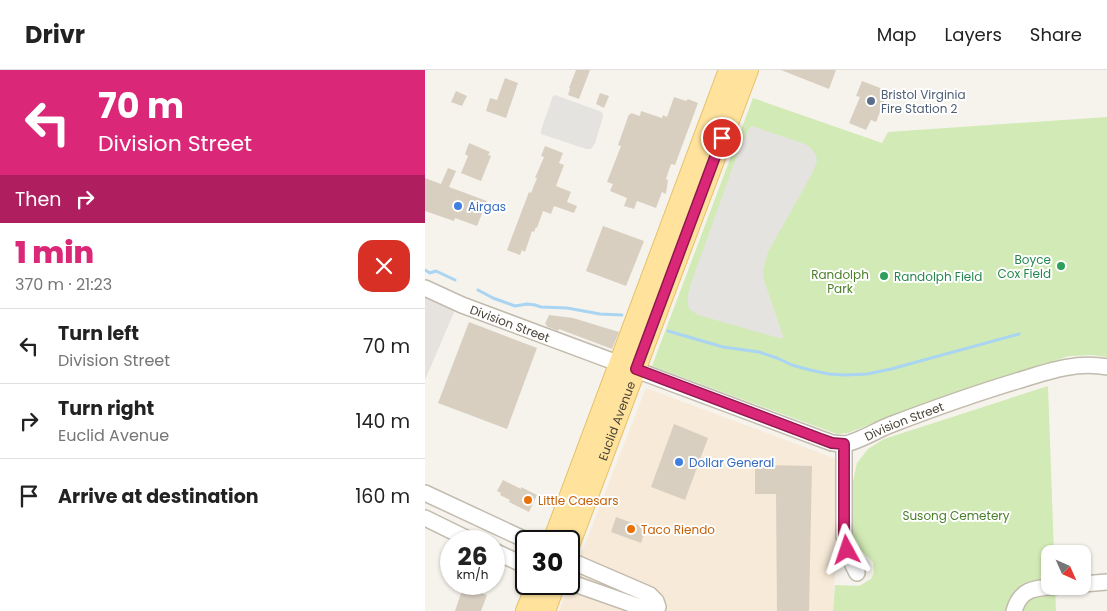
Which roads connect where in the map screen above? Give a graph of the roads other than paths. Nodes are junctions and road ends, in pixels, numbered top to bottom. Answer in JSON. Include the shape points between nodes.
{"nodes":[{"id":1,"x":740,"y":71,"type":"edge"},
{"id":2,"x":425,"y":288,"type":"edge"},
{"id":3,"x":628,"y":366,"type":"junction"},
{"id":4,"x":1107,"y":367,"type":"edge"},
{"id":5,"x":844,"y":444,"type":"junction"},
{"id":6,"x":425,"y":493,"type":"edge"},
{"id":7,"x":425,"y":518,"type":"edge"},
{"id":8,"x":450,"y":530,"type":"edge"},
{"id":9,"x":558,"y":530,"type":"edge"},
{"id":10,"x":574,"y":530,"type":"edge"},
{"id":11,"x":515,"y":535,"type":"edge"},
{"id":12,"x":580,"y":565,"type":"edge"},
{"id":13,"x":857,"y":573,"type":"dead end"},
{"id":14,"x":1107,"y":582,"type":"edge"},
{"id":15,"x":1091,"y":583,"type":"edge"},
{"id":16,"x":580,"y":586,"type":"edge"},
{"id":17,"x":1041,"y":589,"type":"edge"},
{"id":18,"x":533,"y":595,"type":"edge"},
{"id":19,"x":551,"y":595,"type":"edge"},
{"id":20,"x":527,"y":611,"type":"edge"},
{"id":21,"x":545,"y":611,"type":"edge"},
{"id":22,"x":1014,"y":611,"type":"edge"}],
"edges":[{"from":1,"to":3,"type":"main road","name":"Euclid Avenue"},
{"from":2,"to":3,"type":"street","name":"Division Street","via":[[462,305]]},
{"from":3,"to":5,"type":"street","name":"Division Street","via":[[832,443]]},
{"from":3,"to":9,"type":"main road","name":"Euclid Avenue"},
{"from":3,"to":10,"type":"main road","name":"Euclid Avenue"},
{"from":4,"to":5,"type":"street","name":"Division Street","via":[[1064,367],[1016,381],[937,407]]},
{"from":5,"to":13,"type":"street","via":[[844,536]]},
{"from":6,"to":11,"type":"street"},
{"from":7,"to":8,"type":"street"},
{"from":12,"to":16,"type":"street","via":[[650,595],[659,607],[652,610],[643,608]]},
{"from":14,"to":15,"type":"street"},
{"from":17,"to":22,"type":"street","via":[[1023,594]]},
{"from":18,"to":20,"type":"main road"},
{"from":19,"to":21,"type":"main road"}]}
